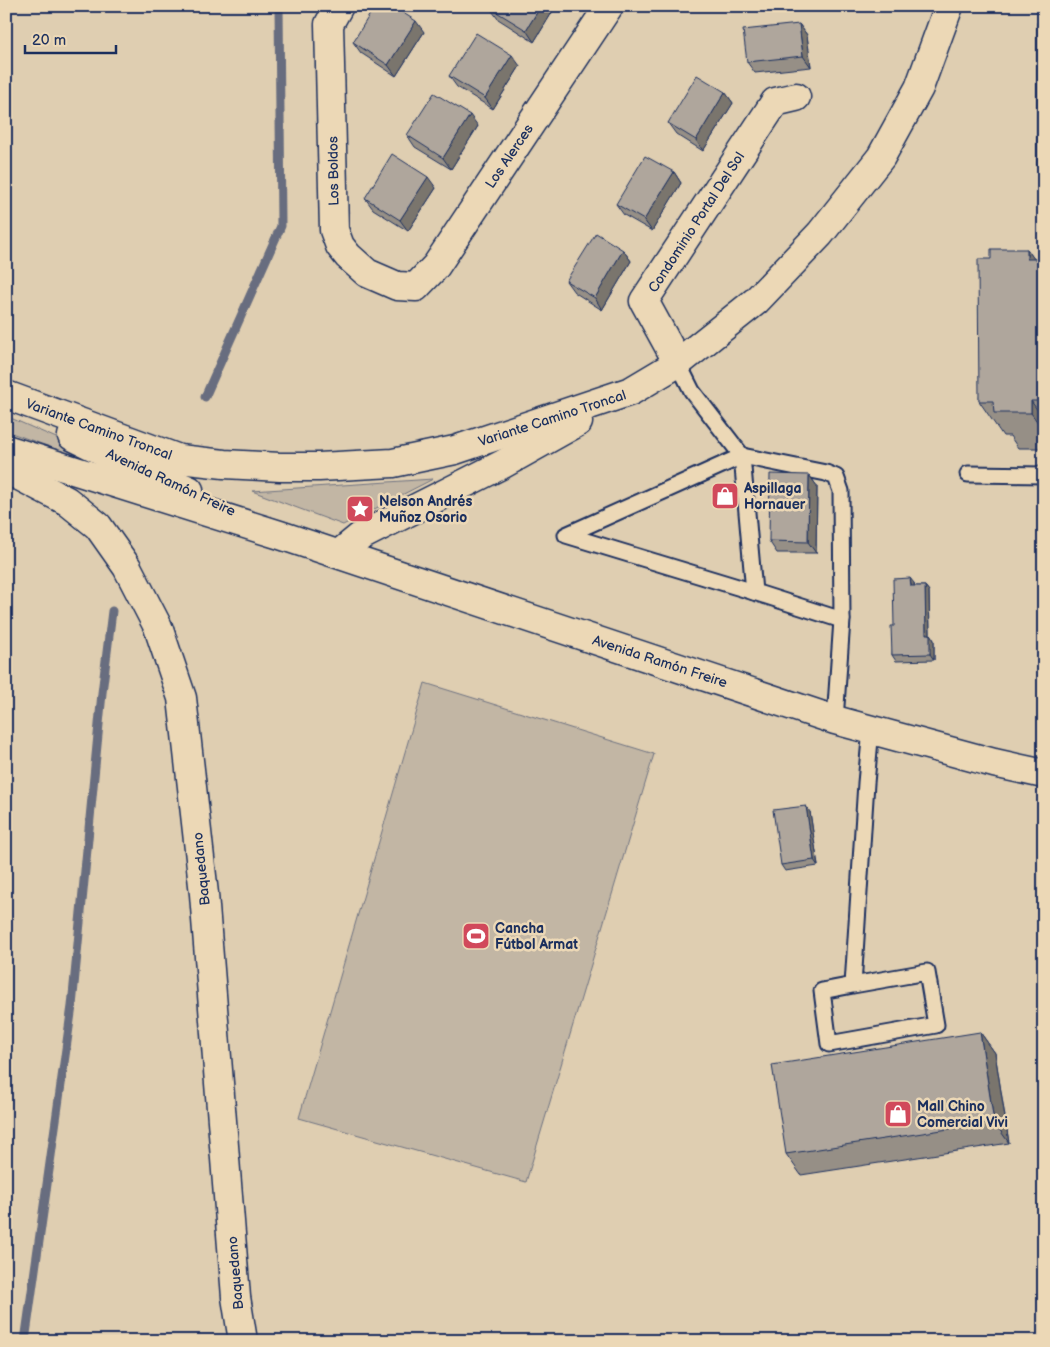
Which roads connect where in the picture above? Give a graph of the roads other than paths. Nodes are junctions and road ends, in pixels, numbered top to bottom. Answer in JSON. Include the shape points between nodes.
{"nodes":[{"id":1,"x":609,"y":6,"type":"edge"},
{"id":2,"x":949,"y":6,"type":"edge"},
{"id":3,"x":334,"y":15,"type":"edge"},
{"id":4,"x":796,"y":97,"type":"dead end"},
{"id":5,"x":397,"y":286,"type":"joint"},
{"id":6,"x":678,"y":363,"type":"junction"},
{"id":7,"x":632,"y":391,"type":"junction"},
{"id":8,"x":6,"y":395,"type":"edge"},
{"id":9,"x":6,"y":404,"type":"edge"},
{"id":10,"x":6,"y":449,"type":"edge"},
{"id":11,"x":742,"y":456,"type":"junction"},
{"id":12,"x":6,"y":469,"type":"edge"},
{"id":13,"x":968,"y":474,"type":"dead end"},
{"id":14,"x":1044,"y":475,"type":"edge"},
{"id":15,"x":280,"y":535,"type":"junction"},
{"id":16,"x":339,"y":554,"type":"junction"},
{"id":17,"x":754,"y":592,"type":"junction"},
{"id":18,"x":842,"y":620,"type":"junction"},
{"id":19,"x":836,"y":720,"type":"junction"},
{"id":20,"x":870,"y":729,"type":"junction"},
{"id":21,"x":1044,"y":774,"type":"edge"},
{"id":22,"x":853,"y":985,"type":"junction"},
{"id":23,"x":243,"y":1341,"type":"edge"}],
"edges":[{"from":1,"to":5,"type":"main road","name":"Los Alerces","via":[[436,266],[416,287]]},
{"from":2,"to":6,"type":"main road","name":"Variante Camino Troncal","via":[[919,88],[880,157],[820,234],[756,301]]},
{"from":3,"to":5,"type":"main road","name":"Los Boldos","via":[[334,230],[340,246],[366,273]]},
{"from":4,"to":6,"type":"main road","name":"Condominio Portal Del Sol","via":[[775,102],[644,301]]},
{"from":6,"to":7,"type":"main road","name":"Variante Camino Troncal"},
{"from":6,"to":11,"type":"lane","via":[[692,391]]},
{"from":7,"to":8,"type":"main road","name":"Variante Camino Troncal","via":[[455,450],[393,463],[319,467],[179,459]]},
{"from":7,"to":16,"type":"main road","via":[[504,464],[361,536]]},
{"from":9,"to":15,"type":"main road","name":"Avenida Ramón Freire"},
{"from":10,"to":15,"type":"main road","name":"Avenida Ramón Freire"},
{"from":11,"to":17,"type":"lane"},
{"from":11,"to":17,"type":"lane","via":[[566,535]]},
{"from":11,"to":18,"type":"lane","via":[[836,477],[841,491]]},
{"from":12,"to":23,"type":"main road","name":"Baquedano","via":[[67,501],[98,526],[127,567],[158,628],[182,698],[204,894],[236,1297]]},
{"from":13,"to":14,"type":"lane"},
{"from":15,"to":16,"type":"main road","name":"Avenida Ramón Freire"},
{"from":16,"to":19,"type":"main road","name":"Avenida Ramón Freire"},
{"from":17,"to":18,"type":"lane"},
{"from":18,"to":19,"type":"lane"},
{"from":19,"to":20,"type":"main road","name":"Avenida Ramón Freire"},
{"from":20,"to":21,"type":"main road","name":"Avenida Ramón Freire"},
{"from":20,"to":22,"type":"lane"},
{"from":22,"to":22,"type":"lane","via":[[822,991],[829,1044],[936,1025],[927,972]]}]}
